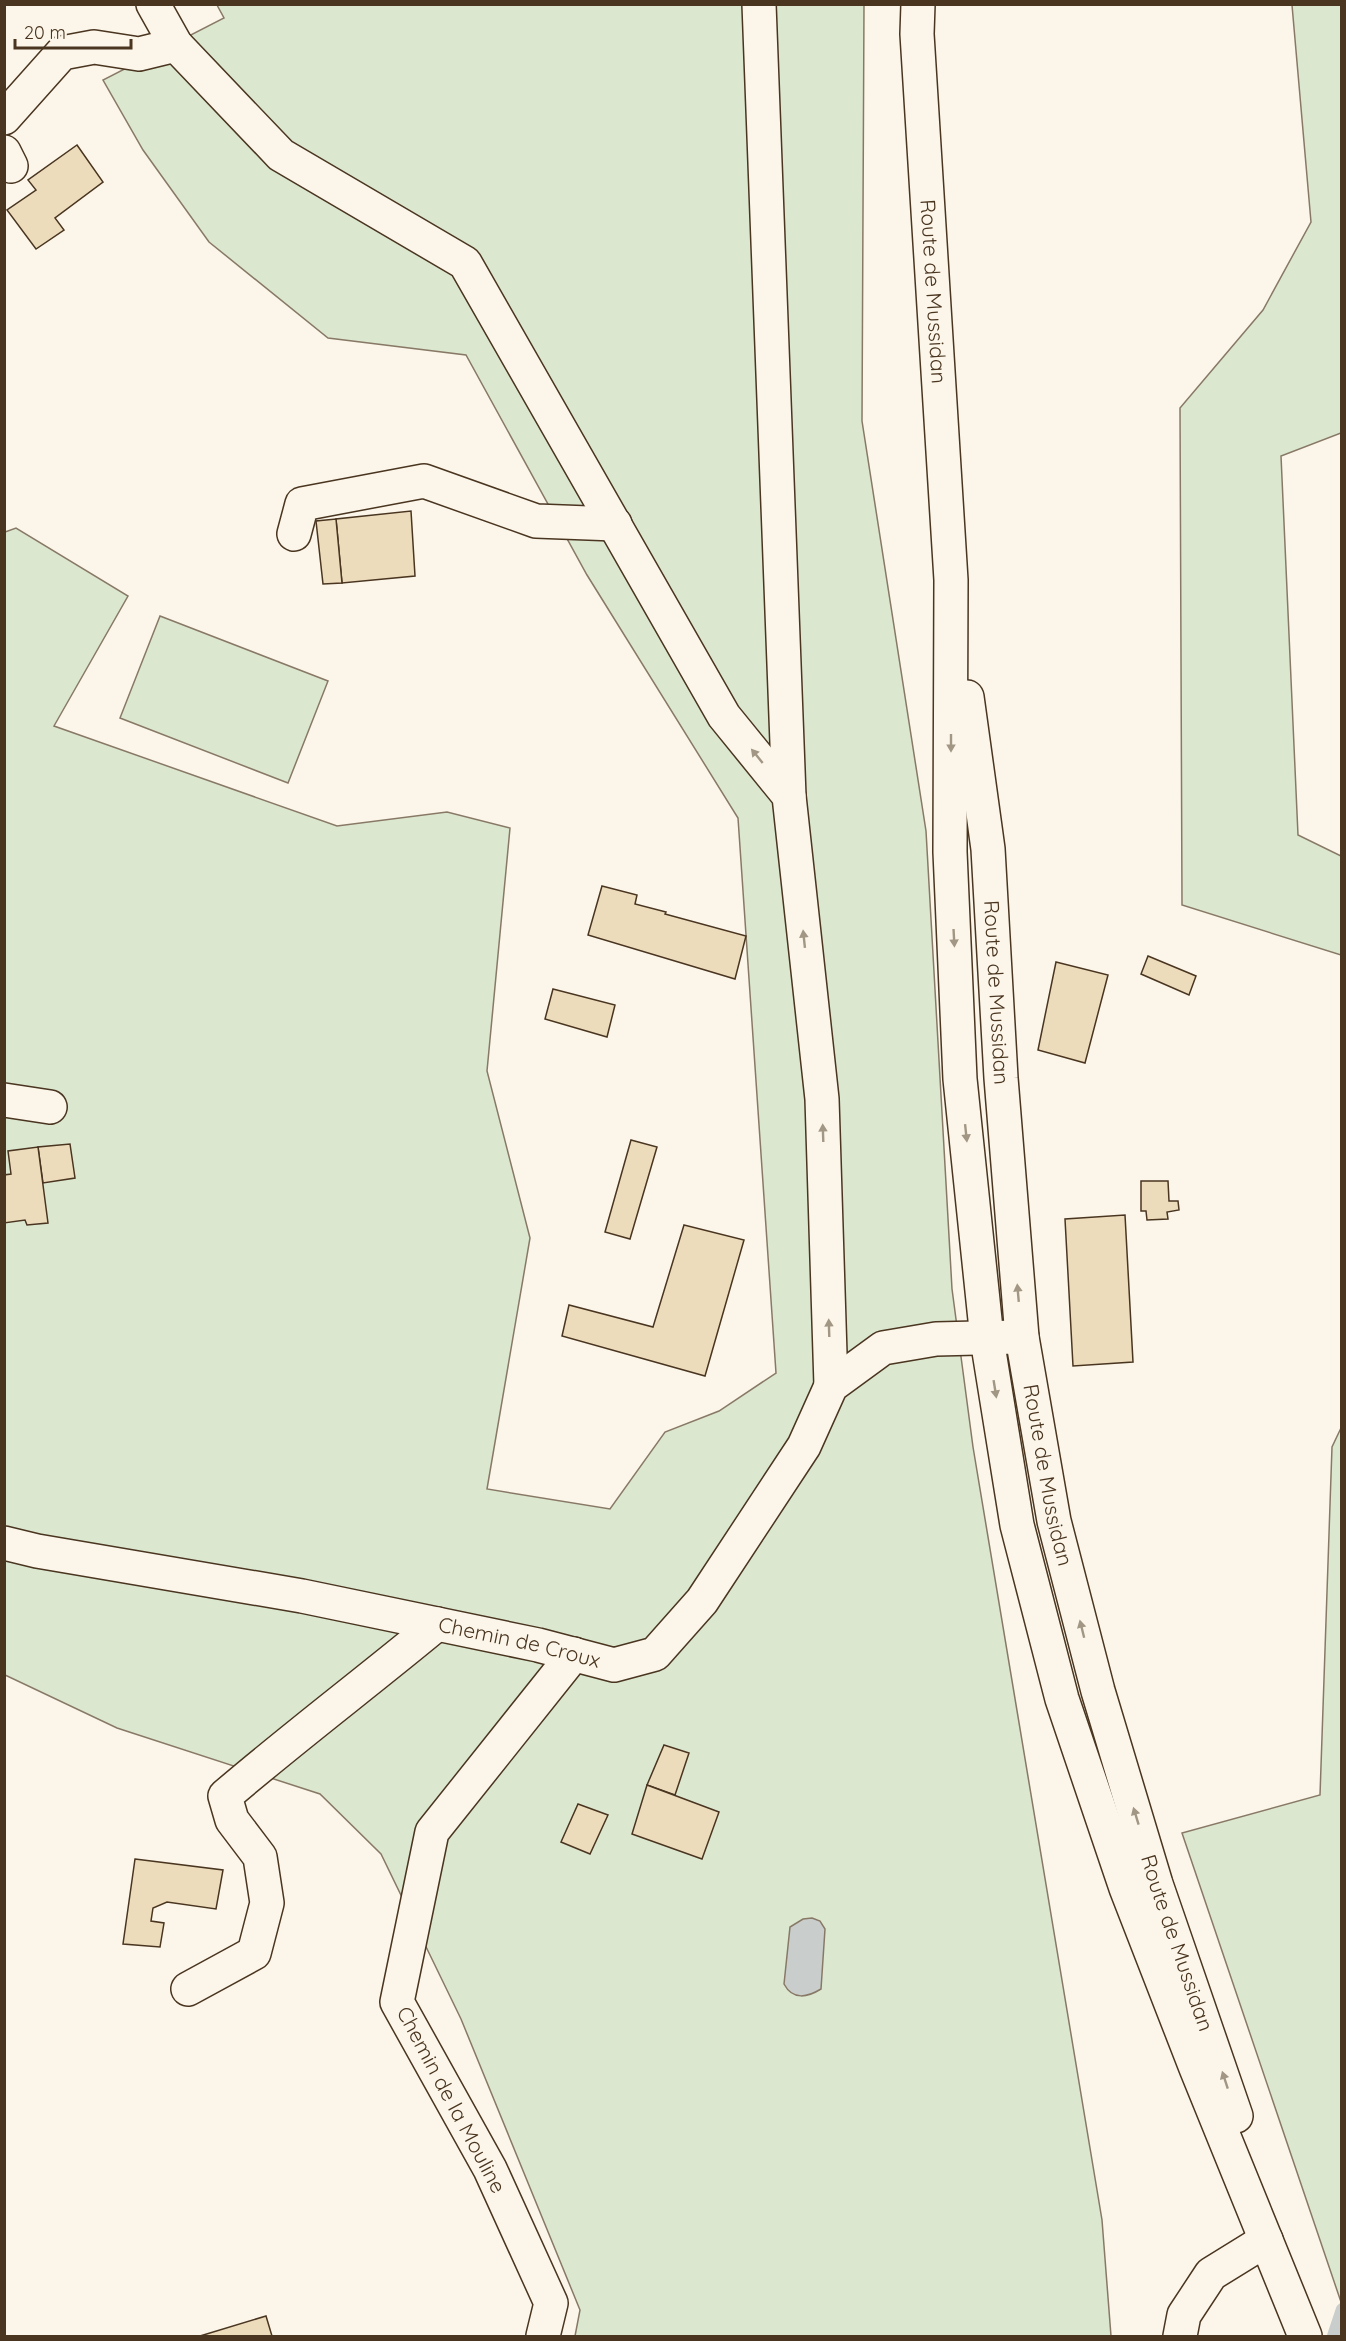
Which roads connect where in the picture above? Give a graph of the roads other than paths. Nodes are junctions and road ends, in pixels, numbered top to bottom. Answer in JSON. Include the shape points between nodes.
{"nodes":[{"id":1,"x":153,"y":4,"type":"edge"},
{"id":2,"x":759,"y":4,"type":"edge"},
{"id":3,"x":918,"y":4,"type":"edge"},
{"id":4,"x":176,"y":45,"type":"junction"},
{"id":5,"x":4,"y":118,"type":"edge"},
{"id":6,"x":615,"y":524,"type":"junction"},
{"id":7,"x":294,"y":534,"type":"dead end"},
{"id":8,"x":951,"y":580,"type":"junction"},
{"id":9,"x":789,"y":796,"type":"junction"},
{"id":10,"x":4,"y":1100,"type":"edge"},
{"id":11,"x":50,"y":1107,"type":"dead end"},
{"id":12,"x":1022,"y":1337,"type":"junction"},
{"id":13,"x":987,"y":1339,"type":"junction"},
{"id":14,"x":831,"y":1386,"type":"junction"},
{"id":15,"x":4,"y":1543,"type":"edge"},
{"id":16,"x":436,"y":1624,"type":"junction"},
{"id":17,"x":574,"y":1654,"type":"junction"},
{"id":18,"x":188,"y":1989,"type":"dead end"},
{"id":19,"x":1266,"y":2240,"type":"junction"},
{"id":20,"x":543,"y":2337,"type":"edge"},
{"id":21,"x":1180,"y":2337,"type":"edge"},
{"id":22,"x":1306,"y":2337,"type":"edge"}],
"edges":[{"from":1,"to":4,"type":"main road"},
{"from":2,"to":9,"type":"main road"},
{"from":3,"to":8,"type":"main road","name":"Route de Mussidan"},
{"from":4,"to":5,"type":"main road","via":[[139,54],[94,47],[62,53]]},
{"from":4,"to":6,"type":"main road","via":[[281,155],[465,263]]},
{"from":6,"to":7,"type":"main road","via":[[536,521],[424,481],[302,504]]},
{"from":9,"to":6,"type":"main road","one_way":true,"via":[[724,716]]},
{"from":12,"to":8,"type":"main road","name":"Route de Mussidan","one_way":true,"via":[[988,849]]},
{"from":8,"to":13,"type":"main road","name":"Route de Mussidan","one_way":true,"via":[[950,852],[960,1067]]},
{"from":14,"to":9,"type":"main road","one_way":true,"via":[[822,1100]]},
{"from":10,"to":11,"type":"main road"},
{"from":12,"to":13,"type":"main road","name":"Chemin de Croux"},
{"from":22,"to":12,"type":"main road","name":"Route de Mussidan","one_way":true,"via":[[1219,2062],[1156,1884],[1098,1691],[1054,1521]]},
{"from":13,"to":14,"type":"main road","name":"Chemin de Croux","via":[[936,1339],[883,1348]]},
{"from":13,"to":19,"type":"main road","name":"Route de Mussidan","one_way":true,"via":[[1017,1525],[1062,1699],[1126,1888]]},
{"from":14,"to":17,"type":"main road","name":"Chemin de Croux","via":[[804,1446],[746,1535],[702,1601],[655,1654],[614,1665]]},
{"from":15,"to":16,"type":"main road","name":"Chemin de Croux"},
{"from":16,"to":17,"type":"main road","name":"Chemin de Croux"},
{"from":16,"to":18,"type":"main road","via":[[225,1796],[232,1820],[260,1857],[267,1903],[254,1953]]},
{"from":17,"to":20,"type":"main road","name":"Chemin de la Mouline","via":[[432,1832],[397,2002],[490,2169],[551,2303]]},
{"from":19,"to":21,"type":"main road","via":[[1210,2274],[1184,2315]]},
{"from":19,"to":22,"type":"main road","name":"Route de Mussidan"}]}
